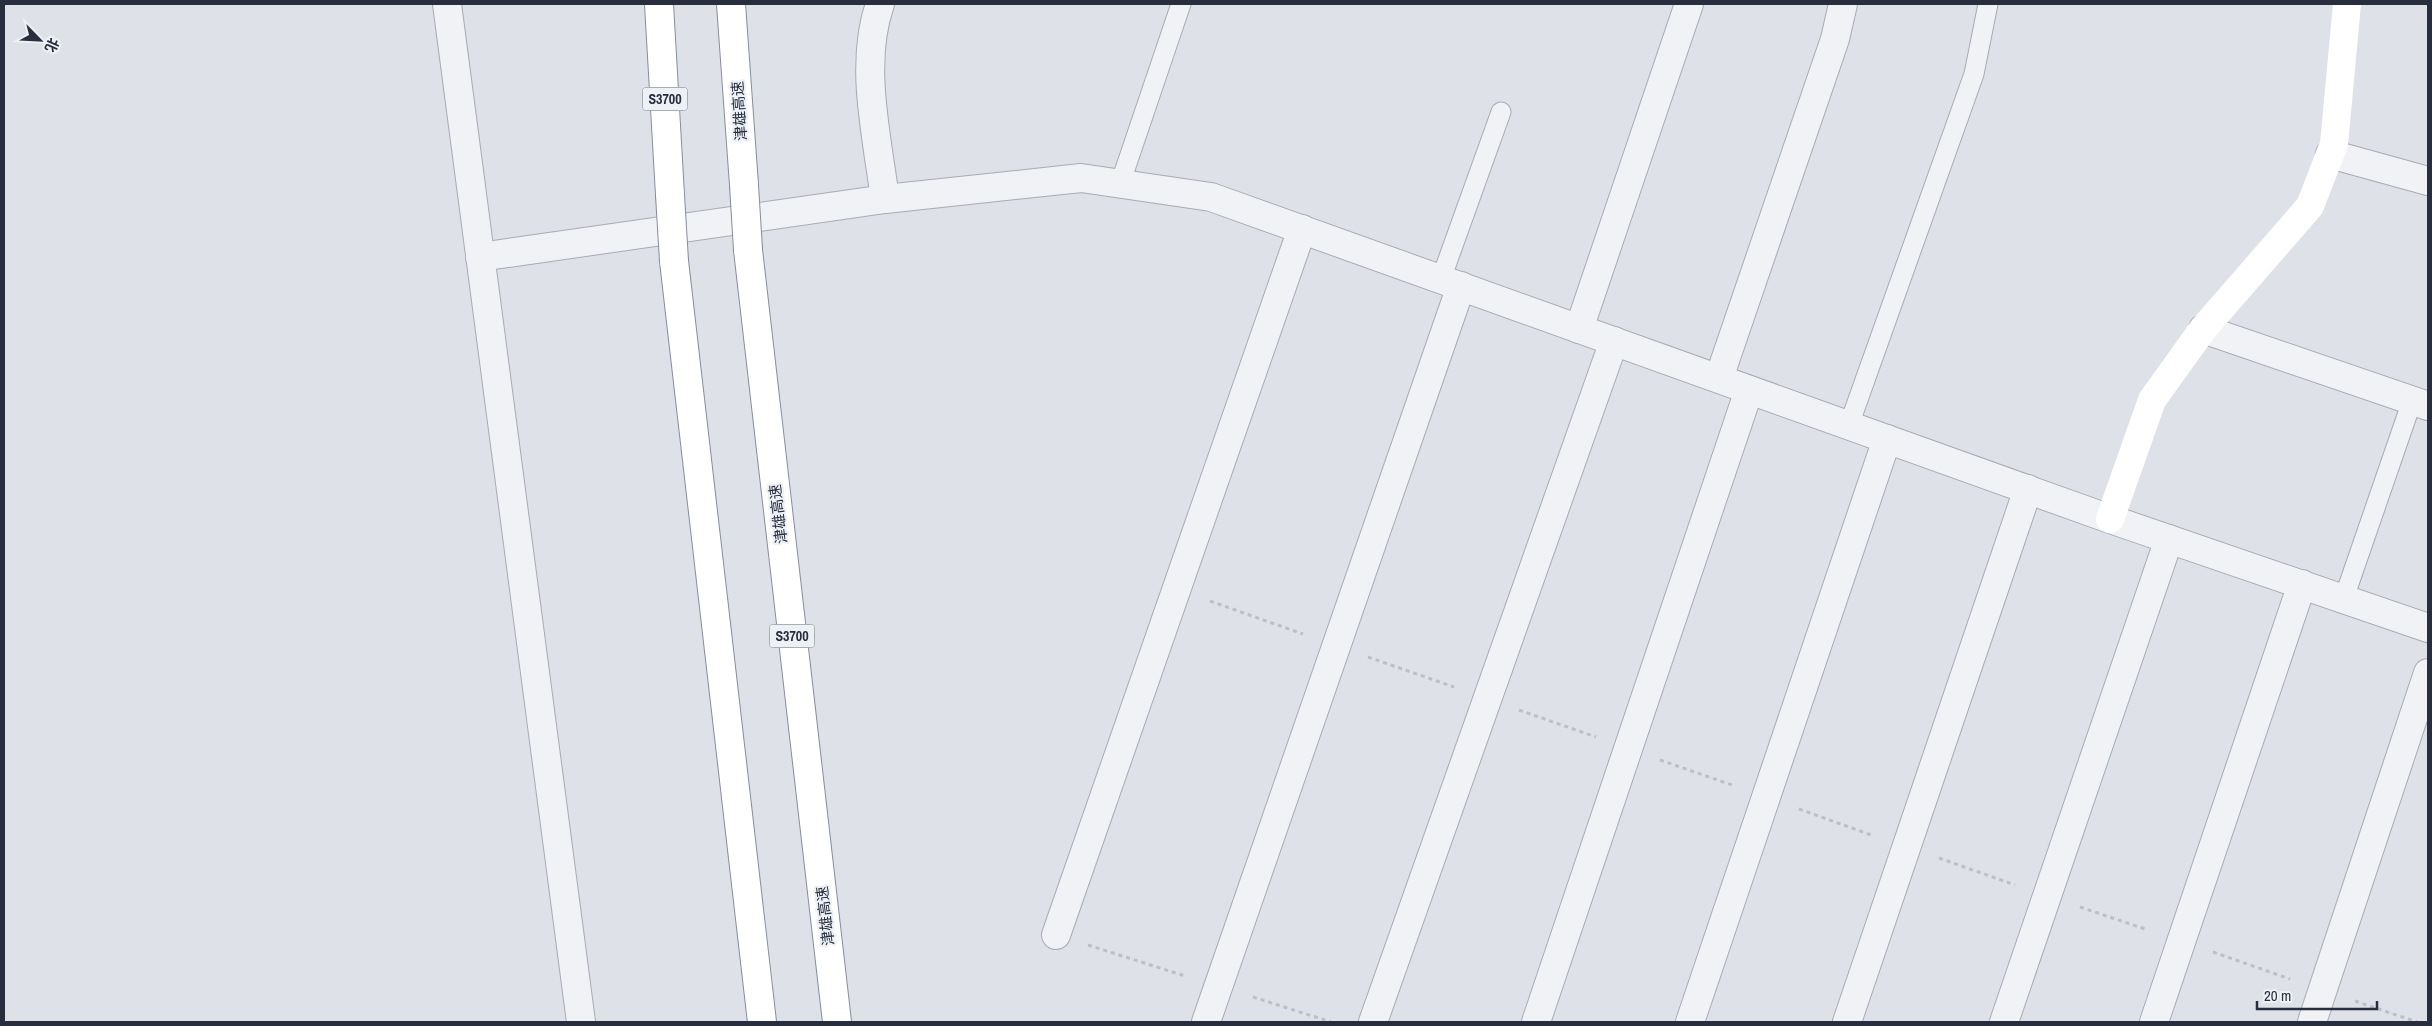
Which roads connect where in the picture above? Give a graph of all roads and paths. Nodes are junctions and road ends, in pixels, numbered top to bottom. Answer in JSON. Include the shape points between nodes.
{"nodes":[{"id":1,"x":447,"y":4,"type":"edge"},
{"id":2,"x":659,"y":4,"type":"edge"},
{"id":3,"x":731,"y":4,"type":"edge"},
{"id":4,"x":880,"y":4,"type":"edge"},
{"id":5,"x":1181,"y":4,"type":"edge"},
{"id":6,"x":1689,"y":4,"type":"edge"},
{"id":7,"x":1843,"y":4,"type":"edge"},
{"id":8,"x":1988,"y":4,"type":"edge"},
{"id":9,"x":2347,"y":4,"type":"edge"},
{"id":10,"x":1501,"y":112,"type":"dead end"},
{"id":11,"x":2330,"y":154,"type":"junction"},
{"id":12,"x":2428,"y":181,"type":"edge"},
{"id":13,"x":1120,"y":184,"type":"junction"},
{"id":14,"x":885,"y":199,"type":"junction"},
{"id":15,"x":1302,"y":229,"type":"junction"},
{"id":16,"x":480,"y":257,"type":"junction"},
{"id":17,"x":1451,"y":283,"type":"junction"},
{"id":18,"x":1579,"y":329,"type":"junction"},
{"id":19,"x":2203,"y":329,"type":"junction"},
{"id":20,"x":1614,"y":341,"type":"junction"},
{"id":21,"x":1719,"y":378,"type":"junction"},
{"id":22,"x":1750,"y":390,"type":"junction"},
{"id":23,"x":2420,"y":404,"type":"edge"},
{"id":24,"x":1850,"y":425,"type":"junction"},
{"id":25,"x":1887,"y":439,"type":"junction"},
{"id":26,"x":2028,"y":489,"type":"junction"},
{"id":27,"x":2110,"y":519,"type":"junction"},
{"id":28,"x":2169,"y":539,"type":"junction"},
{"id":29,"x":2302,"y":584,"type":"junction"},
{"id":30,"x":2344,"y":598,"type":"junction"},
{"id":31,"x":2428,"y":628,"type":"edge"},
{"id":32,"x":2428,"y":674,"type":"edge"},
{"id":33,"x":1056,"y":934,"type":"dead end"},
{"id":34,"x":581,"y":1022,"type":"edge"},
{"id":35,"x":762,"y":1022,"type":"edge"},
{"id":36,"x":837,"y":1022,"type":"edge"},
{"id":37,"x":1206,"y":1022,"type":"edge"},
{"id":38,"x":1373,"y":1022,"type":"edge"},
{"id":39,"x":1536,"y":1022,"type":"edge"},
{"id":40,"x":1690,"y":1022,"type":"edge"},
{"id":41,"x":1847,"y":1022,"type":"edge"},
{"id":42,"x":2004,"y":1022,"type":"edge"},
{"id":43,"x":2154,"y":1022,"type":"edge"},
{"id":44,"x":2312,"y":1022,"type":"edge"}],
"edges":[{"from":1,"to":16,"type":"street"},
{"from":2,"to":35,"type":"main road","number":"S3700","bridge":true,"via":[[674,261]]},
{"from":3,"to":36,"type":"main road","name":"津雄高速","number":"S3700","bridge":true,"via":[[748,250]]},
{"from":4,"to":14,"type":"street","via":[[872,27],[869,62]]},
{"from":5,"to":13,"type":"lane"},
{"from":6,"to":18,"type":"street"},
{"from":7,"to":21,"type":"street","via":[[1835,39]]},
{"from":8,"to":24,"type":"lane","via":[[1974,74]]},
{"from":9,"to":11,"type":"main road","via":[[2334,144]]},
{"from":10,"to":17,"type":"lane"},
{"from":11,"to":12,"type":"street"},
{"from":11,"to":19,"type":"main road","via":[[2310,206]]},
{"from":13,"to":14,"type":"street","via":[[1081,178]]},
{"from":13,"to":15,"type":"street","via":[[1211,197]]},
{"from":14,"to":16,"type":"street"},
{"from":15,"to":17,"type":"street"},
{"from":15,"to":33,"type":"street"},
{"from":16,"to":34,"type":"street"},
{"from":17,"to":18,"type":"street"},
{"from":17,"to":37,"type":"street"},
{"from":18,"to":20,"type":"street"},
{"from":19,"to":23,"type":"street"},
{"from":19,"to":27,"type":"main road","via":[[2152,400]]},
{"from":20,"to":21,"type":"street"},
{"from":20,"to":38,"type":"street"},
{"from":21,"to":22,"type":"street"},
{"from":22,"to":24,"type":"street"},
{"from":22,"to":39,"type":"street"},
{"from":23,"to":30,"type":"lane"},
{"from":24,"to":25,"type":"street"},
{"from":25,"to":26,"type":"street"},
{"from":25,"to":40,"type":"street"},
{"from":26,"to":27,"type":"street"},
{"from":26,"to":41,"type":"street"},
{"from":27,"to":28,"type":"street"},
{"from":28,"to":29,"type":"street"},
{"from":28,"to":42,"type":"street"},
{"from":29,"to":30,"type":"street"},
{"from":29,"to":43,"type":"street"},
{"from":30,"to":31,"type":"street"},
{"from":32,"to":44,"type":"street"}]}
